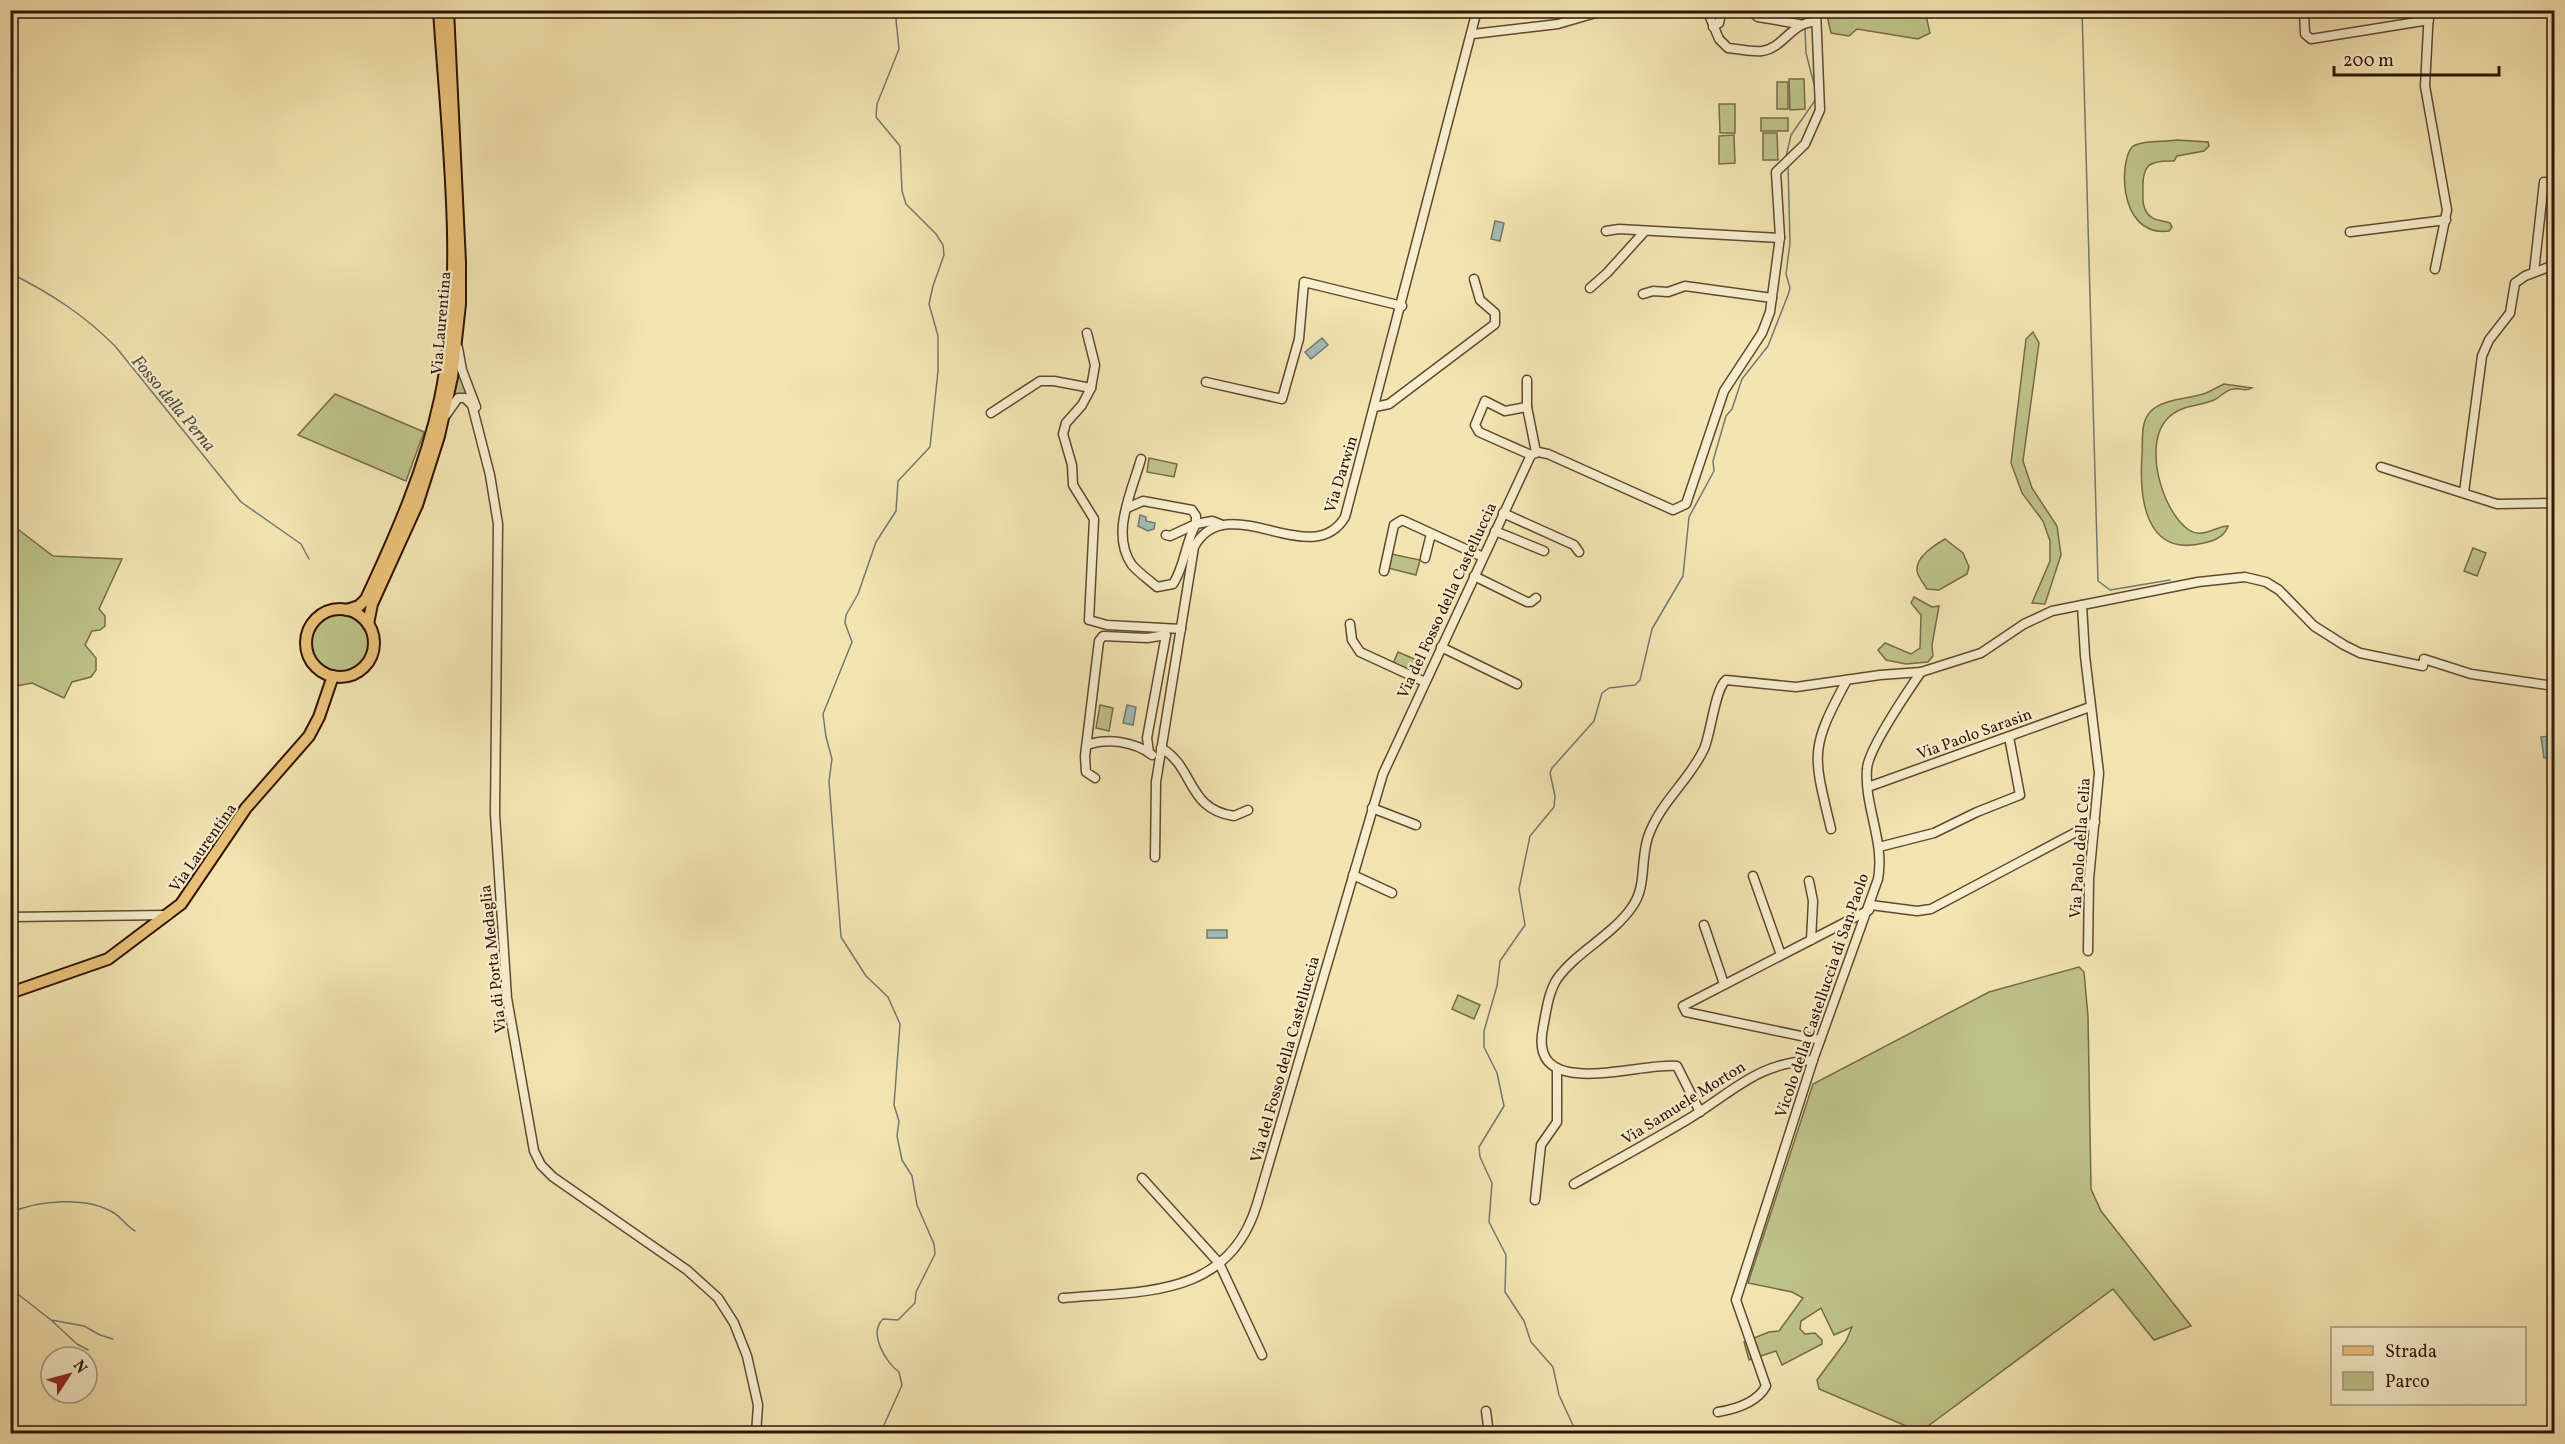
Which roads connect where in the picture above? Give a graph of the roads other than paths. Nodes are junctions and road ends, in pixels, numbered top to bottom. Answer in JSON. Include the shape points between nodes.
{"nodes":[{"id":1,"x":439,"y":10,"type":"edge"},
{"id":2,"x":448,"y":10,"type":"edge"},
{"id":3,"x":1477,"y":10,"type":"edge"},
{"id":4,"x":1606,"y":10,"type":"edge"},
{"id":5,"x":1707,"y":10,"type":"edge"},
{"id":6,"x":1722,"y":10,"type":"edge"},
{"id":7,"x":1749,"y":10,"type":"edge"},
{"id":8,"x":1816,"y":10,"type":"edge"},
{"id":9,"x":2304,"y":10,"type":"edge"},
{"id":10,"x":2429,"y":15,"type":"edge"},
{"id":11,"x":1815,"y":22,"type":"junction"},
{"id":12,"x":1803,"y":23,"type":"junction"},
{"id":13,"x":1713,"y":27,"type":"junction"},
{"id":14,"x":1473,"y":34,"type":"junction"},
{"id":15,"x":2554,"y":183,"type":"edge"},
{"id":16,"x":2446,"y":220,"type":"junction"},
{"id":17,"x":1606,"y":231,"type":"dead end"},
{"id":18,"x":1644,"y":231,"type":"junction"},
{"id":19,"x":2350,"y":232,"type":"dead end"},
{"id":20,"x":1780,"y":238,"type":"junction"},
{"id":21,"x":2554,"y":266,"type":"edge"},
{"id":22,"x":2435,"y":268,"type":"dead end"},
{"id":23,"x":2535,"y":272,"type":"junction"},
{"id":24,"x":1474,"y":279,"type":"dead end"},
{"id":25,"x":1590,"y":288,"type":"dead end"},
{"id":26,"x":1643,"y":294,"type":"dead end"},
{"id":27,"x":1772,"y":298,"type":"junction"},
{"id":28,"x":1402,"y":306,"type":"junction"},
{"id":29,"x":1087,"y":333,"type":"dead end"},
{"id":30,"x":456,"y":338,"type":"junction"},
{"id":31,"x":1527,"y":380,"type":"dead end"},
{"id":32,"x":1206,"y":382,"type":"dead end"},
{"id":33,"x":1078,"y":387,"type":"junction"},
{"id":34,"x":1091,"y":388,"type":"junction"},
{"id":35,"x":1087,"y":398,"type":"junction"},
{"id":36,"x":1375,"y":407,"type":"junction"},
{"id":37,"x":1527,"y":407,"type":"junction"},
{"id":38,"x":991,"y":412,"type":"dead end"},
{"id":39,"x":477,"y":419,"type":"junction"},
{"id":40,"x":441,"y":427,"type":"junction"},
{"id":41,"x":1534,"y":454,"type":"junction"},
{"id":42,"x":1141,"y":459,"type":"dead end"},
{"id":43,"x":2382,"y":467,"type":"dead end"},
{"id":44,"x":2464,"y":492,"type":"junction"},
{"id":45,"x":2554,"y":503,"type":"edge"},
{"id":46,"x":1127,"y":508,"type":"junction"},
{"id":47,"x":1503,"y":513,"type":"junction"},
{"id":48,"x":1196,"y":524,"type":"junction"},
{"id":49,"x":1220,"y":524,"type":"junction"},
{"id":50,"x":1495,"y":531,"type":"junction"},
{"id":51,"x":1431,"y":534,"type":"junction"},
{"id":52,"x":1166,"y":535,"type":"dead end"},
{"id":53,"x":1544,"y":551,"type":"dead end"},
{"id":54,"x":1579,"y":552,"type":"dead end"},
{"id":55,"x":1483,"y":557,"type":"junction"},
{"id":56,"x":1425,"y":558,"type":"dead end"},
{"id":57,"x":1384,"y":571,"type":"dead end"},
{"id":58,"x":1474,"y":576,"type":"junction"},
{"id":59,"x":1536,"y":598,"type":"dead end"},
{"id":60,"x":2082,"y":605,"type":"junction"},
{"id":61,"x":347,"y":610,"type":"junction"},
{"id":62,"x":368,"y":624,"type":"junction"},
{"id":63,"x":1350,"y":624,"type":"dead end"},
{"id":64,"x":1180,"y":629,"type":"junction"},
{"id":65,"x":1442,"y":647,"type":"junction"},
{"id":66,"x":1921,"y":672,"type":"junction"},
{"id":67,"x":333,"y":676,"type":"junction"},
{"id":68,"x":1847,"y":680,"type":"junction"},
{"id":69,"x":1425,"y":682,"type":"junction"},
{"id":70,"x":1517,"y":684,"type":"dead end"},
{"id":71,"x":2554,"y":687,"type":"edge"},
{"id":72,"x":2090,"y":707,"type":"junction"},
{"id":73,"x":2009,"y":737,"type":"junction"},
{"id":74,"x":1087,"y":745,"type":"junction"},
{"id":75,"x":1161,"y":748,"type":"junction"},
{"id":76,"x":1149,"y":752,"type":"junction"},
{"id":77,"x":1159,"y":760,"type":"junction"},
{"id":78,"x":1095,"y":778,"type":"dead end"},
{"id":79,"x":1868,"y":787,"type":"junction"},
{"id":80,"x":1372,"y":808,"type":"junction"},
{"id":81,"x":1248,"y":810,"type":"dead end"},
{"id":82,"x":2095,"y":822,"type":"junction"},
{"id":83,"x":1416,"y":825,"type":"dead end"},
{"id":84,"x":1831,"y":829,"type":"dead end"},
{"id":85,"x":1879,"y":847,"type":"junction"},
{"id":86,"x":1155,"y":857,"type":"dead end"},
{"id":87,"x":1353,"y":876,"type":"junction"},
{"id":88,"x":1753,"y":876,"type":"dead end"},
{"id":89,"x":1809,"y":881,"type":"dead end"},
{"id":90,"x":1392,"y":892,"type":"dead end"},
{"id":91,"x":1870,"y":907,"type":"junction"},
{"id":92,"x":168,"y":915,"type":"junction"},
{"id":93,"x":10,"y":916,"type":"edge"},
{"id":94,"x":1704,"y":925,"type":"dead end"},
{"id":95,"x":1811,"y":940,"type":"junction"},
{"id":96,"x":2088,"y":951,"type":"dead end"},
{"id":97,"x":1781,"y":956,"type":"junction"},
{"id":98,"x":1724,"y":984,"type":"junction"},
{"id":99,"x":10,"y":993,"type":"edge"},
{"id":100,"x":1820,"y":1040,"type":"junction"},
{"id":101,"x":1813,"y":1060,"type":"junction"},
{"id":102,"x":1557,"y":1070,"type":"junction"},
{"id":103,"x":1700,"y":1112,"type":"junction"},
{"id":104,"x":1142,"y":1178,"type":"dead end"},
{"id":105,"x":1574,"y":1184,"type":"dead end"},
{"id":106,"x":1535,"y":1200,"type":"dead end"},
{"id":107,"x":1219,"y":1263,"type":"junction"},
{"id":108,"x":1063,"y":1298,"type":"dead end"},
{"id":109,"x":1262,"y":1355,"type":"dead end"},
{"id":110,"x":1486,"y":1411,"type":"dead end"},
{"id":111,"x":1718,"y":1412,"type":"dead end"},
{"id":112,"x":756,"y":1434,"type":"edge"},
{"id":113,"x":1489,"y":1434,"type":"edge"}],
"edges":[{"from":1,"to":61,"type":"main road","name":"Via Laurentina","via":[[452,262],[447,360],[432,429],[402,515],[366,599]]},
{"from":2,"to":30,"type":"main road","name":"Via Laurentina","via":[[460,250]]},
{"from":3,"to":14,"type":"street","name":"Via Darwin"},
{"from":4,"to":14,"type":"street","via":[[1558,24]]},
{"from":5,"to":13,"type":"street"},
{"from":6,"to":13,"type":"street","via":[[1719,23]]},
{"from":7,"to":12,"type":"street","via":[[1758,17]]},
{"from":8,"to":11,"type":"street"},
{"from":9,"to":10,"type":"street","via":[[2305,32],[2311,39]]},
{"from":10,"to":16,"type":"street","via":[[2425,86],[2446,196]]},
{"from":11,"to":12,"type":"street"},
{"from":11,"to":20,"type":"street","via":[[1820,110],[1806,142],[1781,165],[1776,177]]},
{"from":12,"to":13,"type":"street","via":[[1761,51],[1728,48]]},
{"from":14,"to":28,"type":"street","name":"Via Darwin"},
{"from":15,"to":23,"type":"street","via":[[2544,182]]},
{"from":16,"to":19,"type":"street"},
{"from":16,"to":22,"type":"street"},
{"from":17,"to":18,"type":"street"},
{"from":18,"to":20,"type":"street"},
{"from":18,"to":25,"type":"street"},
{"from":20,"to":27,"type":"street"},
{"from":21,"to":23,"type":"street"},
{"from":23,"to":44,"type":"street","via":[[2515,283],[2510,313],[2483,353]]},
{"from":24,"to":36,"type":"street","via":[[1480,300],[1495,313],[1495,324],[1389,404]]},
{"from":26,"to":27,"type":"street","via":[[1685,286]]},
{"from":27,"to":41,"type":"street","via":[[1762,333],[1724,392],[1700,468],[1681,508],[1672,509],[1552,455]]},
{"from":28,"to":32,"type":"street","via":[[1307,281],[1302,286],[1298,346],[1282,399]]},
{"from":28,"to":36,"type":"street","name":"Via Darwin"},
{"from":29,"to":34,"type":"street","via":[[1095,365]]},
{"from":30,"to":39,"type":"street","name":"Via di Porta Medaglia"},
{"from":30,"to":40,"type":"main road","name":"Via Laurentina"},
{"from":31,"to":37,"type":"street"},
{"from":33,"to":34,"type":"street"},
{"from":33,"to":35,"type":"street"},
{"from":33,"to":38,"type":"street","via":[[1040,381]]},
{"from":34,"to":35,"type":"street"},
{"from":35,"to":64,"type":"street","via":[[1066,423],[1063,434],[1073,485],[1094,519],[1089,620],[1107,625]]},
{"from":36,"to":49,"type":"street","name":"Via Darwin","via":[[1347,511],[1336,528],[1306,536]]},
{"from":37,"to":41,"type":"street"},
{"from":37,"to":41,"type":"street","via":[[1505,411],[1485,401],[1475,425],[1479,432]]},
{"from":39,"to":40,"type":"street","name":"Via di Porta Medaglia","via":[[471,404],[460,397],[453,402]]},
{"from":39,"to":112,"type":"street","name":"Via di Porta Medaglia","via":[[498,524],[495,814],[507,998],[534,1151],[553,1177],[687,1270],[722,1304],[740,1333],[747,1356],[758,1406]]},
{"from":40,"to":62,"type":"main road","name":"Via Laurentina","via":[[417,505],[372,604]]},
{"from":41,"to":47,"type":"street","name":"Via del Fosso della Castelluccia"},
{"from":42,"to":46,"type":"street"},
{"from":43,"to":44,"type":"street"},
{"from":44,"to":45,"type":"street","via":[[2504,505]]},
{"from":46,"to":48,"type":"street","via":[[1143,501],[1189,509],[1196,516]]},
{"from":46,"to":48,"type":"street","via":[[1122,528],[1126,553],[1132,565],[1157,587],[1173,584],[1178,576]]},
{"from":47,"to":50,"type":"street","name":"Via del Fosso della Castelluccia"},
{"from":47,"to":54,"type":"street","via":[[1574,545]]},
{"from":48,"to":49,"type":"street","name":"Via Darwin"},
{"from":48,"to":52,"type":"street"},
{"from":49,"to":64,"type":"street","via":[[1204,534],[1194,547]]},
{"from":50,"to":53,"type":"street"},
{"from":50,"to":55,"type":"street","name":"Via del Fosso della Castelluccia"},
{"from":51,"to":55,"type":"street"},
{"from":51,"to":56,"type":"street"},
{"from":51,"to":57,"type":"street","via":[[1402,520],[1396,522]]},
{"from":55,"to":58,"type":"street","name":"Via del Fosso della Castelluccia"},
{"from":58,"to":59,"type":"street","via":[[1527,602]]},
{"from":58,"to":65,"type":"street","name":"Via del Fosso della Castelluccia"},
{"from":60,"to":66,"type":"street","via":[[2039,615],[1981,653]]},
{"from":60,"to":71,"type":"street","via":[[2198,582],[2255,578],[2279,590],[2314,626],[2360,653],[2423,666],[2424,659],[2471,674]]},
{"from":60,"to":72,"type":"street","name":"Via Paolo della Celia"},
{"from":61,"to":62,"type":"main road"},
{"from":61,"to":67,"type":"main road","via":[[326,612],[317,618],[307,637],[315,666]]},
{"from":62,"to":67,"type":"main road","via":[[374,641],[366,665],[351,675]]},
{"from":63,"to":69,"type":"street","via":[[1352,640],[1360,652]]},
{"from":64,"to":75,"type":"street"},
{"from":65,"to":69,"type":"street","name":"Via del Fosso della Castelluccia"},
{"from":65,"to":70,"type":"street"},
{"from":66,"to":68,"type":"street"},
{"from":66,"to":79,"type":"street","name":"Vicolo della Castelluccia di San Paolo","via":[[1871,753]]},
{"from":67,"to":92,"type":"main road","name":"Via Laurentina","via":[[309,736],[246,808],[195,887]]},
{"from":68,"to":84,"type":"street","via":[[1825,720],[1817,749],[1817,769]]},
{"from":68,"to":102,"type":"street","via":[[1796,687],[1731,679],[1722,683],[1702,752],[1663,805],[1650,831],[1637,899],[1625,916],[1554,983],[1541,1045],[1545,1059]]},
{"from":69,"to":80,"type":"street","name":"Via del Fosso della Castelluccia","via":[[1383,774]]},
{"from":72,"to":73,"type":"street","name":"Via Paolo Sarasin"},
{"from":72,"to":82,"type":"street","name":"Via Paolo della Celia","via":[[2099,773]]},
{"from":73,"to":79,"type":"street","name":"Via Paolo Sarasin"},
{"from":73,"to":85,"type":"street","via":[[2020,795],[1934,833]]},
{"from":74,"to":76,"type":"street","via":[[1101,740]]},
{"from":74,"to":76,"type":"street","via":[[1101,638],[1166,635],[1147,738]]},
{"from":74,"to":78,"type":"street","via":[[1085,769]]},
{"from":75,"to":77,"type":"street"},
{"from":75,"to":81,"type":"street","via":[[1181,764],[1189,785],[1202,801],[1225,815]]},
{"from":76,"to":77,"type":"street"},
{"from":77,"to":86,"type":"street","via":[[1154,800]]},
{"from":79,"to":85,"type":"street","name":"Vicolo della Castelluccia di San Paolo"},
{"from":80,"to":83,"type":"street"},
{"from":80,"to":87,"type":"street","name":"Via del Fosso della Castelluccia"},
{"from":82,"to":91,"type":"street","via":[[1931,909]]},
{"from":82,"to":96,"type":"street","name":"Via Paolo della Celia"},
{"from":85,"to":91,"type":"street","name":"Vicolo della Castelluccia di San Paolo","via":[[1880,872]]},
{"from":87,"to":90,"type":"street"},
{"from":87,"to":107,"type":"street","name":"Via del Fosso della Castelluccia","via":[[1255,1212],[1243,1236]]},
{"from":88,"to":97,"type":"street"},
{"from":89,"to":95,"type":"street","via":[[1813,901]]},
{"from":91,"to":95,"type":"street"},
{"from":91,"to":100,"type":"street","name":"Vicolo della Castelluccia di San Paolo"},
{"from":92,"to":93,"type":"street"},
{"from":92,"to":99,"type":"main road","name":"Via Laurentina","via":[[100,963]]},
{"from":94,"to":98,"type":"street"},
{"from":95,"to":97,"type":"street"},
{"from":97,"to":98,"type":"street"},
{"from":98,"to":100,"type":"street","via":[[1684,1004],[1686,1012]]},
{"from":100,"to":101,"type":"street","name":"Vicolo della Castelluccia di San Paolo"},
{"from":101,"to":103,"type":"street","name":"Via Samuele Morton","via":[[1792,1062],[1754,1075]]},
{"from":101,"to":111,"type":"street","name":"Vicolo della Castelluccia di San Paolo","via":[[1736,1300],[1766,1386],[1762,1394],[1735,1409]]},
{"from":102,"to":103,"type":"street","via":[[1591,1074],[1677,1066]]},
{"from":102,"to":106,"type":"street","via":[[1557,1122],[1541,1145]]},
{"from":103,"to":105,"type":"street","name":"Via Samuele Morton"},
{"from":104,"to":107,"type":"street"},
{"from":107,"to":108,"type":"street","name":"Via del Fosso della Castelluccia","via":[[1196,1279],[1170,1288]]},
{"from":107,"to":109,"type":"street"},
{"from":110,"to":113,"type":"street"}]}
